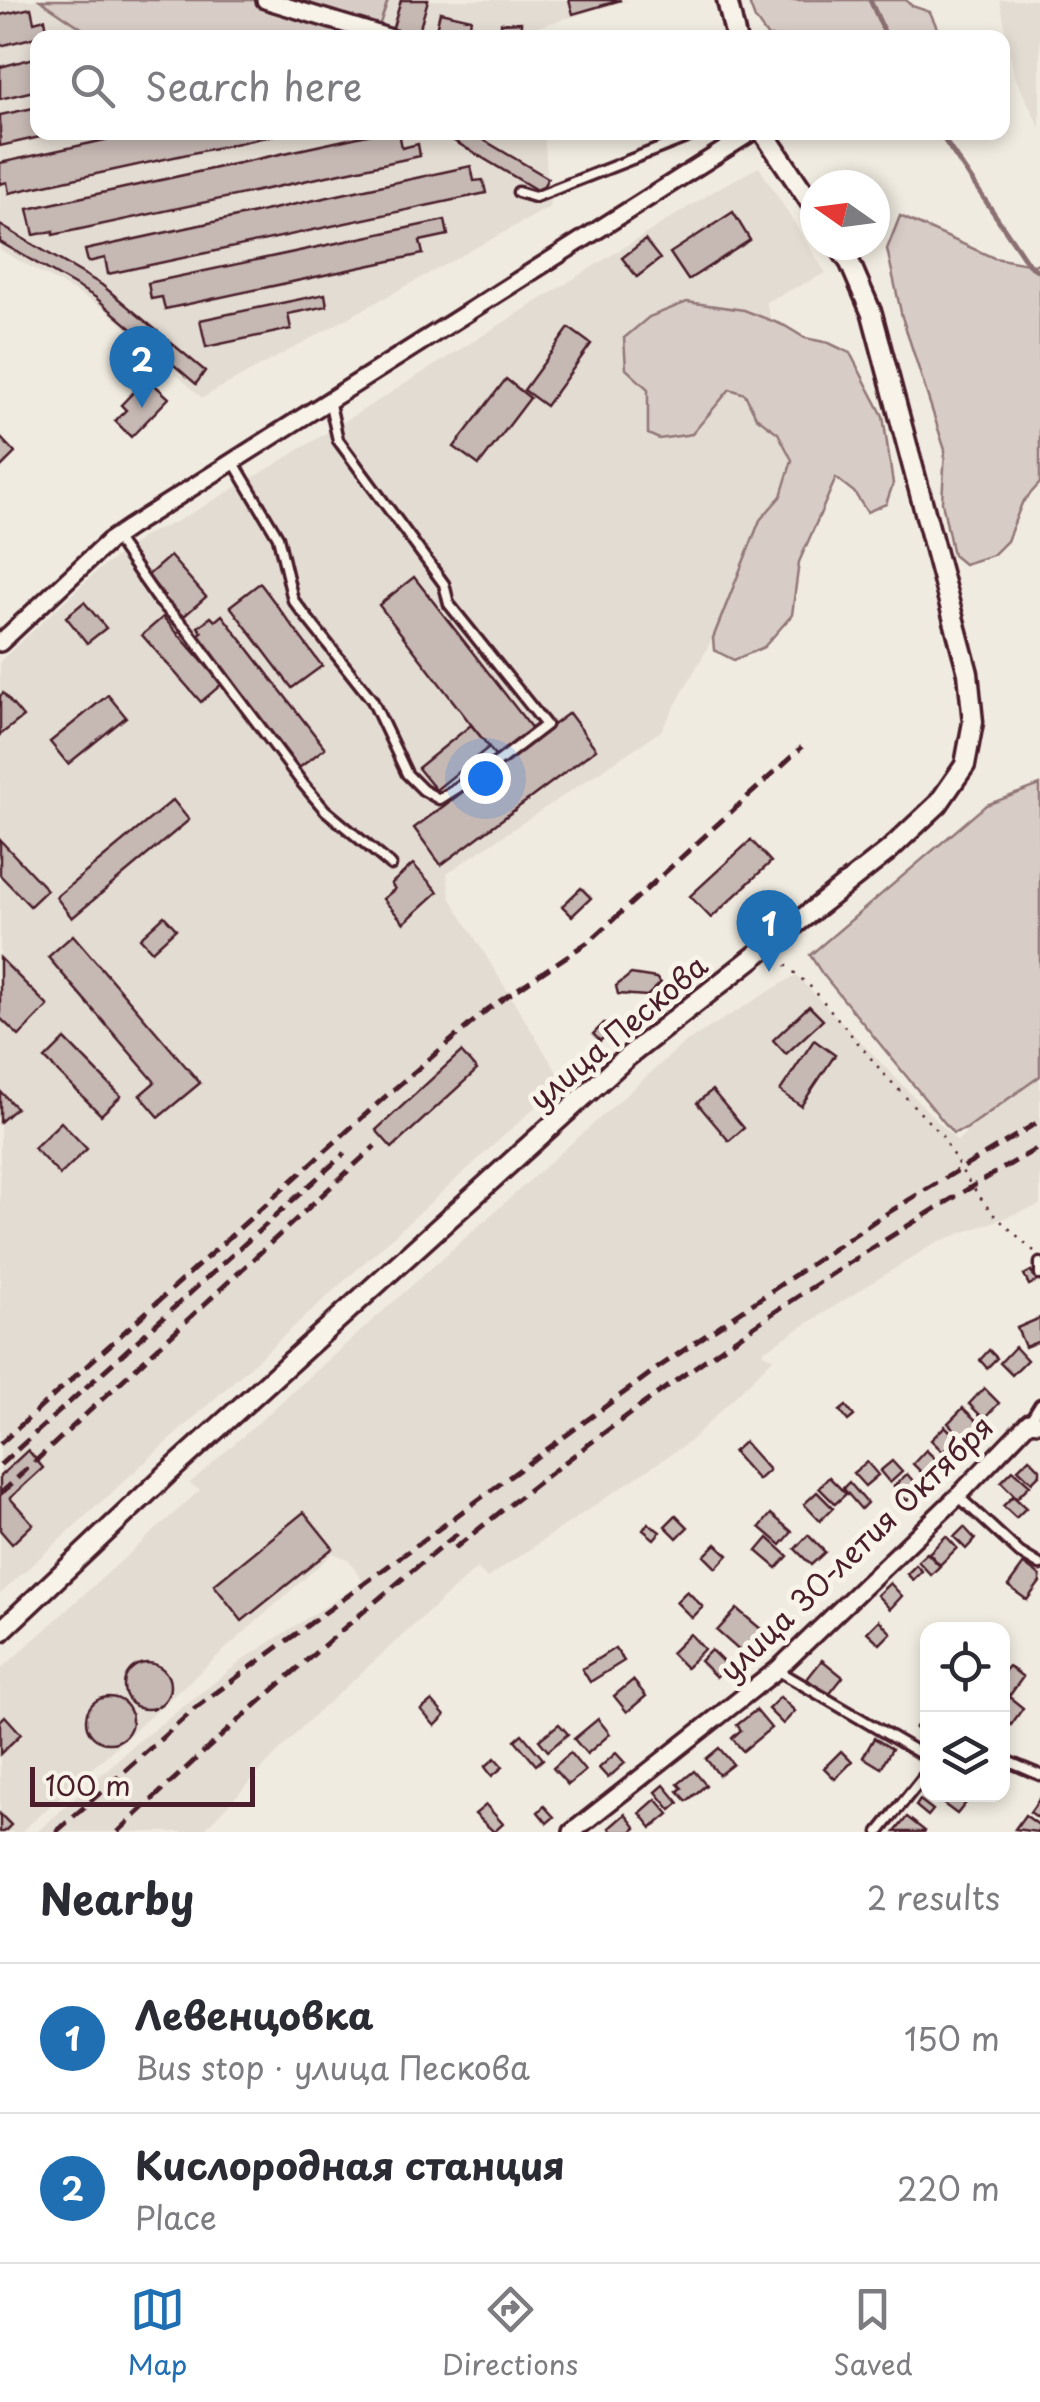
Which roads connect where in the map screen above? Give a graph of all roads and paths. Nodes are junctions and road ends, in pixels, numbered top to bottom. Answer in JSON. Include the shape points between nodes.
{"nodes":[{"id":1,"x":265,"y":0,"type":"edge"},
{"id":2,"x":727,"y":0,"type":"edge"},
{"id":3,"x":364,"y":30,"type":"edge"},
{"id":4,"x":734,"y":30,"type":"edge"},
{"id":5,"x":681,"y":140,"type":"edge"},
{"id":6,"x":739,"y":140,"type":"edge"},
{"id":7,"x":768,"y":140,"type":"edge"},
{"id":8,"x":800,"y":186,"type":"edge"},
{"id":9,"x":518,"y":192,"type":"dead end"},
{"id":10,"x":848,"y":260,"type":"edge"},
{"id":11,"x":329,"y":400,"type":"junction"},
{"id":12,"x":234,"y":461,"type":"junction"},
{"id":13,"x":114,"y":537,"type":"junction"},
{"id":14,"x":0,"y":644,"type":"edge"},
{"id":15,"x":392,"y":865,"type":"dead end"},
{"id":16,"x":766,"y":947,"type":"junction"},
{"id":17,"x":1040,"y":1259,"type":"edge"},
{"id":18,"x":1040,"y":1275,"type":"edge"},
{"id":19,"x":1040,"y":1404,"type":"edge"},
{"id":20,"x":1035,"y":1422,"type":"edge"},
{"id":21,"x":958,"y":1496,"type":"junction"},
{"id":22,"x":1040,"y":1565,"type":"edge"},
{"id":23,"x":0,"y":1632,"type":"edge"},
{"id":24,"x":777,"y":1670,"type":"junction"},
{"id":25,"x":920,"y":1753,"type":"edge"},
{"id":26,"x":1010,"y":1763,"type":"edge"},
{"id":27,"x":1040,"y":1775,"type":"edge"},
{"id":28,"x":920,"y":1782,"type":"edge"},
{"id":29,"x":572,"y":1832,"type":"edge"},
{"id":30,"x":879,"y":1832,"type":"edge"}],
"edges":[{"from":1,"to":3,"type":"street"},
{"from":2,"to":4,"type":"street"},
{"from":5,"to":9,"type":"lane","via":[[535,197]]},
{"from":6,"to":11,"type":"street"},
{"from":7,"to":8,"type":"street"},
{"from":10,"to":16,"type":"street","name":"улица Пескова","via":[[872,314],[968,672],[973,722],[965,765],[938,804]]},
{"from":11,"to":12,"type":"street"},
{"from":11,"to":12,"type":"lane","via":[[338,440],[444,584],[449,604],[546,725],[499,761],[439,799],[406,774],[372,700],[293,600],[278,537]]},
{"from":12,"to":13,"type":"street"},
{"from":13,"to":14,"type":"street"},
{"from":13,"to":15,"type":"lane","via":[[325,810]]},
{"from":16,"to":17,"type":"path","via":[[813,989],[942,1136],[992,1213]]},
{"from":16,"to":23,"type":"street","name":"улица Пескова","via":[[627,1057]]},
{"from":17,"to":18,"type":"lane"},
{"from":19,"to":20,"type":"lane"},
{"from":20,"to":21,"type":"street","name":"улица 30-летия Октября"},
{"from":21,"to":22,"type":"lane"},
{"from":21,"to":24,"type":"street","name":"улица 30-летия Октября"},
{"from":24,"to":25,"type":"lane"},
{"from":24,"to":29,"type":"street","name":"улица 30-летия Октября"},
{"from":26,"to":27,"type":"lane"},
{"from":28,"to":30,"type":"lane"}]}
